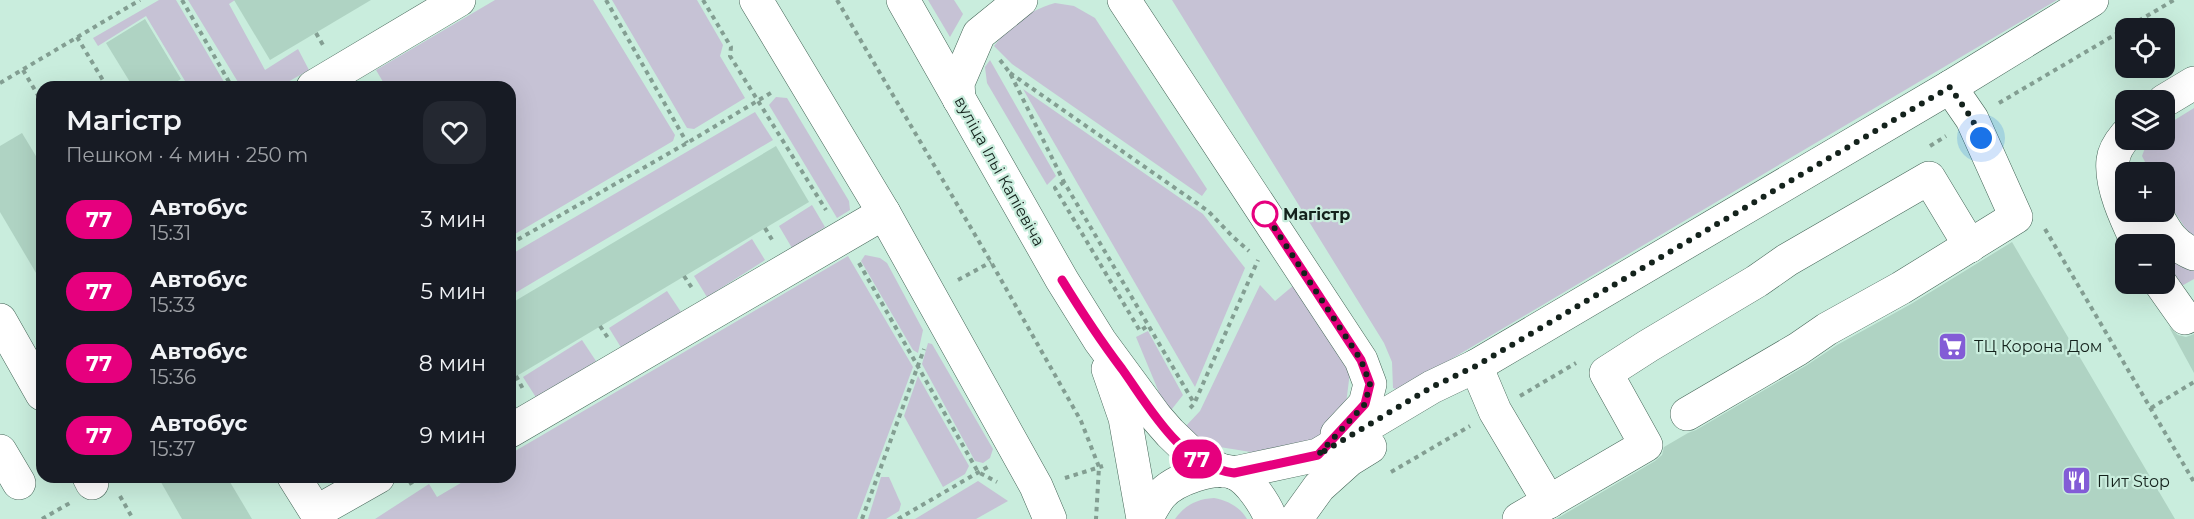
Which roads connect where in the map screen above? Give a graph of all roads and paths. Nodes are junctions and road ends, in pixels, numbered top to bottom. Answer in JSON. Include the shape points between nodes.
{"nodes":[{"id":1,"x":140,"y":0,"type":"edge"},
{"id":2,"x":182,"y":0,"type":"edge"},
{"id":3,"x":459,"y":0,"type":"edge"},
{"id":4,"x":606,"y":0,"type":"edge"},
{"id":5,"x":703,"y":0,"type":"edge"},
{"id":6,"x":756,"y":0,"type":"edge"},
{"id":7,"x":837,"y":0,"type":"edge"},
{"id":8,"x":903,"y":0,"type":"edge"},
{"id":9,"x":1022,"y":0,"type":"edge"},
{"id":10,"x":1124,"y":0,"type":"edge"},
{"id":11,"x":2092,"y":0,"type":"edge"},
{"id":12,"x":2174,"y":0,"type":"edge"},
{"id":13,"x":77,"y":37,"type":"junction"},
{"id":14,"x":23,"y":70,"type":"junction"},
{"id":15,"x":103,"y":81,"type":"edge"},
{"id":16,"x":229,"y":81,"type":"edge"},
{"id":17,"x":323,"y":81,"type":"edge"},
{"id":18,"x":0,"y":83,"type":"edge"},
{"id":19,"x":2194,"y":83,"type":"edge"},
{"id":20,"x":1950,"y":87,"type":"junction"},
{"id":21,"x":36,"y":92,"type":"edge"},
{"id":22,"x":2175,"y":94,"type":"edge"},
{"id":23,"x":959,"y":99,"type":"junction"},
{"id":24,"x":756,"y":100,"type":"junction"},
{"id":25,"x":1972,"y":119,"type":"junction"},
{"id":26,"x":687,"y":143,"type":"junction"},
{"id":27,"x":2117,"y":150,"type":"edge"},
{"id":28,"x":1064,"y":182,"type":"junction"},
{"id":29,"x":884,"y":213,"type":"junction"},
{"id":30,"x":2016,"y":217,"type":"junction"},
{"id":31,"x":2161,"y":222,"type":"edge"},
{"id":32,"x":2133,"y":234,"type":"edge"},
{"id":33,"x":844,"y":237,"type":"junction"},
{"id":34,"x":516,"y":241,"type":"edge"},
{"id":35,"x":1970,"y":246,"type":"junction"},
{"id":36,"x":1250,"y":251,"type":"dead end"},
{"id":37,"x":2194,"y":254,"type":"edge"},
{"id":38,"x":1258,"y":258,"type":"dead end"},
{"id":39,"x":0,"y":320,"type":"edge"},
{"id":40,"x":1149,"y":325,"type":"junction"},
{"id":41,"x":927,"y":340,"type":"dead end"},
{"id":42,"x":1100,"y":341,"type":"junction"},
{"id":43,"x":1476,"y":366,"type":"junction"},
{"id":44,"x":918,"y":367,"type":"junction"},
{"id":45,"x":2194,"y":382,"type":"edge"},
{"id":46,"x":36,"y":383,"type":"edge"},
{"id":47,"x":2151,"y":408,"type":"junction"},
{"id":48,"x":1687,"y":414,"type":"dead end"},
{"id":49,"x":516,"y":428,"type":"edge"},
{"id":50,"x":0,"y":451,"type":"edge"},
{"id":51,"x":1318,"y":455,"type":"junction"},
{"id":52,"x":994,"y":463,"type":"dead end"},
{"id":53,"x":978,"y":472,"type":"junction"},
{"id":54,"x":1229,"y":472,"type":"junction"},
{"id":55,"x":2194,"y":482,"type":"edge"},
{"id":56,"x":19,"y":483,"type":"dead end"},
{"id":57,"x":298,"y":483,"type":"edge"},
{"id":58,"x":367,"y":483,"type":"edge"},
{"id":59,"x":1005,"y":485,"type":"dead end"},
{"id":60,"x":1548,"y":502,"type":"junction"},
{"id":61,"x":862,"y":519,"type":"edge"},
{"id":62,"x":898,"y":519,"type":"edge"},
{"id":63,"x":1050,"y":519,"type":"edge"},
{"id":64,"x":1096,"y":519,"type":"edge"},
{"id":65,"x":1145,"y":519,"type":"edge"},
{"id":66,"x":1271,"y":519,"type":"edge"},
{"id":67,"x":1296,"y":519,"type":"edge"},
{"id":68,"x":1519,"y":519,"type":"edge"}],
"edges":[{"from":1,"to":13,"type":"path"},
{"from":2,"to":16,"type":"path"},
{"from":3,"to":17,"type":"street"},
{"from":4,"to":26,"type":"path"},
{"from":5,"to":24,"type":"path"},
{"from":6,"to":29,"type":"street"},
{"from":7,"to":64,"type":"path","via":[[1081,422],[1099,467]]},
{"from":8,"to":23,"type":"street","name":"вуліца Ільі Капіевіча"},
{"from":9,"to":23,"type":"street","via":[[979,34],[958,83]]},
{"from":10,"to":51,"type":"street","via":[[1361,360],[1370,384],[1365,404]]},
{"from":11,"to":20,"type":"street"},
{"from":12,"to":25,"type":"path"},
{"from":13,"to":14,"type":"path"},
{"from":13,"to":15,"type":"path"},
{"from":14,"to":18,"type":"path"},
{"from":14,"to":21,"type":"path"},
{"from":19,"to":22,"type":"street"},
{"from":20,"to":25,"type":"street"},
{"from":20,"to":43,"type":"street"},
{"from":23,"to":42,"type":"street","name":"вуліца Ільі Капіевіча"},
{"from":24,"to":26,"type":"path"},
{"from":24,"to":33,"type":"path"},
{"from":25,"to":30,"type":"street"},
{"from":26,"to":34,"type":"path"},
{"from":27,"to":32,"type":"street","via":[[2112,158],[2114,177]]},
{"from":28,"to":36,"type":"path","via":[[1010,73],[1208,211]]},
{"from":28,"to":40,"type":"path"},
{"from":28,"to":40,"type":"path","via":[[1055,188],[1097,259],[1140,331]]},
{"from":29,"to":33,"type":"street"},
{"from":29,"to":63,"type":"street","via":[[1036,486]]},
{"from":30,"to":35,"type":"street"},
{"from":30,"to":47,"type":"path","via":[[2046,229]]},
{"from":31,"to":37,"type":"street","via":[[2179,248]]},
{"from":33,"to":44,"type":"path"},
{"from":33,"to":49,"type":"street"},
{"from":35,"to":48,"type":"street"},
{"from":35,"to":60,"type":"street","via":[[1929,178],[1787,260],[1606,373],[1646,445]]},
{"from":38,"to":40,"type":"path","via":[[1194,404]]},
{"from":39,"to":46,"type":"street"},
{"from":41,"to":44,"type":"path"},
{"from":42,"to":54,"type":"street","name":"вуліца Ільі Капіевіча","via":[[1170,433],[1196,458]]},
{"from":42,"to":65,"type":"street","name":"вуліца Ільі Капіевіча","via":[[1125,418]]},
{"from":43,"to":51,"type":"street","via":[[1432,387]]},
{"from":43,"to":60,"type":"street","via":[[1495,411]]},
{"from":43,"to":67,"type":"street","via":[[1444,399],[1348,460],[1319,487]]},
{"from":44,"to":53,"type":"path"},
{"from":44,"to":61,"type":"path"},
{"from":45,"to":47,"type":"path"},
{"from":47,"to":55,"type":"path"},
{"from":50,"to":56,"type":"street"},
{"from":51,"to":54,"type":"street"},
{"from":52,"to":53,"type":"path"},
{"from":53,"to":59,"type":"path"},
{"from":53,"to":62,"type":"path"},
{"from":54,"to":65,"type":"street","via":[[1191,476],[1174,484]]},
{"from":54,"to":66,"type":"street","name":"вуліца Ільі Капіевіча","via":[[1255,491]]},
{"from":57,"to":58,"type":"street","via":[[316,512]]},
{"from":60,"to":68,"type":"street"}]}
